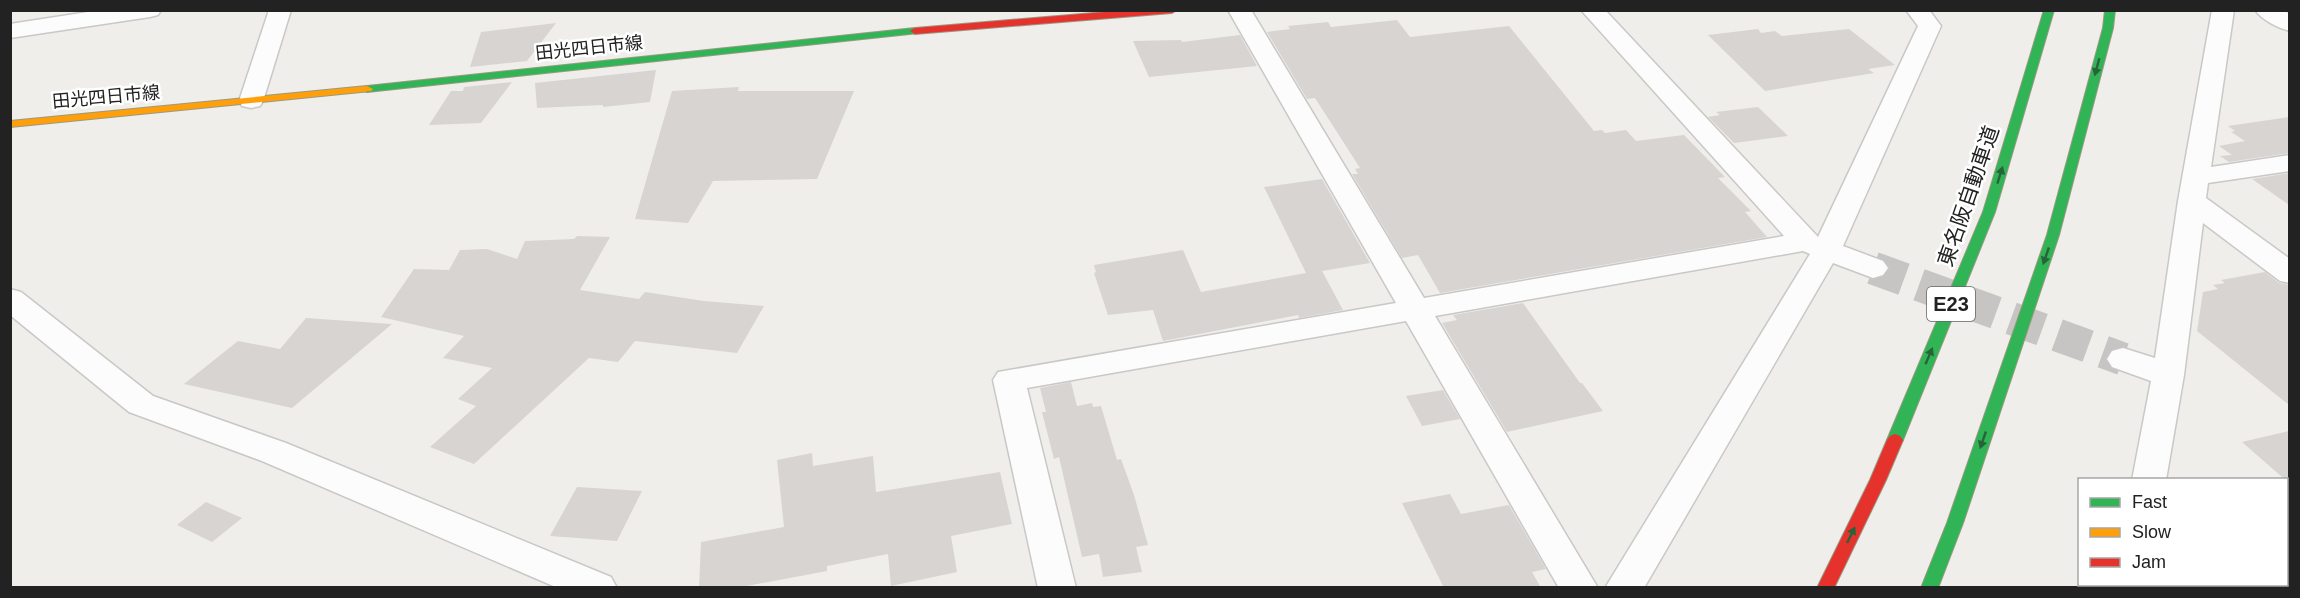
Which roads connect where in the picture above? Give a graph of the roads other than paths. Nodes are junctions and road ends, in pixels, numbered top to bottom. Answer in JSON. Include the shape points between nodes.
{"nodes":[{"id":1,"x":150,"y":10,"type":"edge"},
{"id":2,"x":280,"y":10,"type":"edge"},
{"id":3,"x":1172,"y":10,"type":"edge"},
{"id":4,"x":1239,"y":10,"type":"edge"},
{"id":5,"x":1592,"y":10,"type":"edge"},
{"id":6,"x":1917,"y":10,"type":"edge"},
{"id":7,"x":2049,"y":10,"type":"edge"},
{"id":8,"x":2110,"y":10,"type":"edge"},
{"id":9,"x":2223,"y":10,"type":"edge"},
{"id":10,"x":2266,"y":10,"type":"edge"},
{"id":11,"x":2289,"y":24,"type":"edge"},
{"id":12,"x":10,"y":31,"type":"edge"},
{"id":13,"x":251,"y":101,"type":"junction"},
{"id":14,"x":10,"y":124,"type":"edge"},
{"id":15,"x":2289,"y":163,"type":"edge"},
{"id":16,"x":2195,"y":189,"type":"junction"},
{"id":17,"x":1816,"y":247,"type":"junction"},
{"id":18,"x":1873,"y":268,"type":"tunnel mouth"},
{"id":19,"x":2289,"y":274,"type":"edge"},
{"id":20,"x":10,"y":298,"type":"edge"},
{"id":21,"x":1415,"y":311,"type":"junction"},
{"id":22,"x":2123,"y":359,"type":"tunnel mouth"},
{"id":23,"x":2168,"y":375,"type":"junction"},
{"id":24,"x":2149,"y":478,"type":"edge"},
{"id":25,"x":598,"y":588,"type":"edge"},
{"id":26,"x":1057,"y":588,"type":"edge"},
{"id":27,"x":1579,"y":588,"type":"edge"},
{"id":28,"x":1624,"y":588,"type":"edge"},
{"id":29,"x":1826,"y":588,"type":"edge"},
{"id":30,"x":1929,"y":588,"type":"edge"}],
"edges":[{"from":1,"to":12,"type":"street"},
{"from":2,"to":13,"type":"street"},
{"from":3,"to":13,"type":"main road","name":"田光四日市線","via":[[969,26]]},
{"from":4,"to":21,"type":"street"},
{"from":5,"to":17,"type":"street"},
{"from":6,"to":17,"type":"street","via":[[1930,26]]},
{"from":29,"to":7,"type":"main road","name":"東名阪自動車道","number":"E23","one_way":true,"via":[[1878,480],[1989,212]]},
{"from":8,"to":30,"type":"main road","one_way":true,"via":[[2053,235]]},
{"from":9,"to":16,"type":"street"},
{"from":10,"to":11,"type":"street"},
{"from":13,"to":14,"type":"main road","name":"田光四日市線"},
{"from":15,"to":16,"type":"street"},
{"from":16,"to":19,"type":"street"},
{"from":16,"to":23,"type":"street"},
{"from":17,"to":18,"type":"street"},
{"from":17,"to":21,"type":"street"},
{"from":17,"to":28,"type":"street"},
{"from":20,"to":25,"type":"street","via":[[141,404],[274,452]]},
{"from":21,"to":26,"type":"street","via":[[1009,380]]},
{"from":21,"to":27,"type":"street"},
{"from":22,"to":23,"type":"street"},
{"from":23,"to":24,"type":"street"}]}
